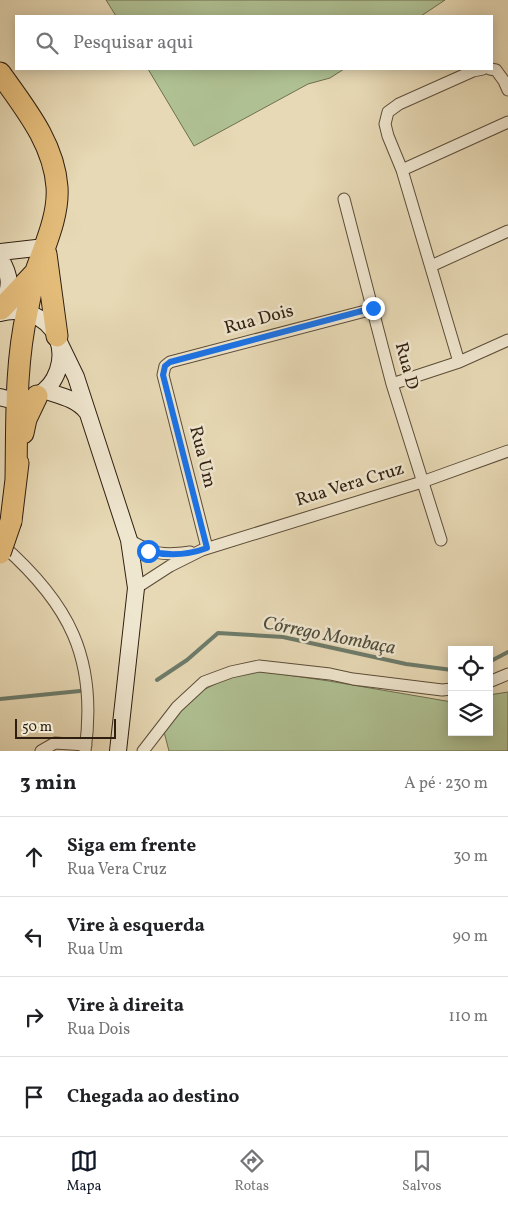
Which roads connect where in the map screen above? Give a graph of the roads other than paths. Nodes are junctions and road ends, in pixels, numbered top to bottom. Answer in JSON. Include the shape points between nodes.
{"nodes":[{"id":1,"x":479,"y":70,"type":"edge"},
{"id":2,"x":493,"y":70,"type":"edge"},
{"id":3,"x":0,"y":73,"type":"edge"},
{"id":4,"x":508,"y":90,"type":"edge"},
{"id":5,"x":508,"y":122,"type":"edge"},
{"id":6,"x":402,"y":170,"type":"junction"},
{"id":7,"x":344,"y":199,"type":"dead end"},
{"id":8,"x":508,"y":231,"type":"edge"},
{"id":9,"x":45,"y":247,"type":"junction"},
{"id":10,"x":0,"y":252,"type":"edge"},
{"id":11,"x":0,"y":258,"type":"edge"},
{"id":12,"x":431,"y":266,"type":"junction"},
{"id":13,"x":36,"y":272,"type":"junction"},
{"id":14,"x":373,"y":308,"type":"junction"},
{"id":15,"x":0,"y":311,"type":"edge"},
{"id":16,"x":26,"y":312,"type":"junction"},
{"id":17,"x":58,"y":340,"type":"junction"},
{"id":18,"x":508,"y":340,"type":"edge"},
{"id":19,"x":459,"y":362,"type":"junction"},
{"id":20,"x":163,"y":375,"type":"joint"},
{"id":21,"x":392,"y":384,"type":"junction"},
{"id":22,"x":20,"y":397,"type":"edge"},
{"id":23,"x":88,"y":414,"type":"junction"},
{"id":24,"x":508,"y":451,"type":"edge"},
{"id":25,"x":16,"y":478,"type":"junction"},
{"id":26,"x":422,"y":482,"type":"junction"},
{"id":27,"x":129,"y":540,"type":"junction"},
{"id":28,"x":441,"y":540,"type":"dead end"},
{"id":29,"x":0,"y":543,"type":"edge"},
{"id":30,"x":204,"y":549,"type":"junction"},
{"id":31,"x":0,"y":553,"type":"edge"},
{"id":32,"x":136,"y":588,"type":"junction"},
{"id":33,"x":508,"y":674,"type":"edge"},
{"id":34,"x":493,"y":680,"type":"edge"},
{"id":35,"x":448,"y":689,"type":"edge"},
{"id":36,"x":86,"y":748,"type":"edge"},
{"id":37,"x":41,"y":751,"type":"edge"},
{"id":38,"x":118,"y":751,"type":"edge"},
{"id":39,"x":143,"y":751,"type":"edge"}],
"edges":[{"from":1,"to":6,"type":"street","via":[[399,104],[388,112],[385,124]]},
{"from":2,"to":4,"type":"street"},
{"from":3,"to":9,"type":"highway","via":[[46,144],[53,166],[56,207]]},
{"from":5,"to":6,"type":"street"},
{"from":6,"to":12,"type":"street"},
{"from":7,"to":14,"type":"street","name":"Rua D"},
{"from":8,"to":12,"type":"street"},
{"from":9,"to":10,"type":"street"},
{"from":9,"to":13,"type":"highway"},
{"from":9,"to":17,"type":"highway"},
{"from":11,"to":15,"type":"street","via":[[10,282]]},
{"from":12,"to":19,"type":"street"},
{"from":13,"to":15,"type":"highway"},
{"from":13,"to":16,"type":"highway"},
{"from":14,"to":20,"type":"street","name":"Rua Dois","via":[[170,362],[165,366]]},
{"from":14,"to":21,"type":"street","name":"Rua D"},
{"from":15,"to":16,"type":"street"},
{"from":16,"to":17,"type":"street","via":[[45,321]]},
{"from":16,"to":22,"type":"highway","via":[[19,355]]},
{"from":17,"to":22,"type":"street","via":[[60,354],[56,374]]},
{"from":17,"to":23,"type":"street","via":[[76,377]]},
{"from":18,"to":19,"type":"street"},
{"from":19,"to":21,"type":"street"},
{"from":20,"to":30,"type":"street","name":"Rua Um"},
{"from":21,"to":26,"type":"street","name":"Rua D"},
{"from":22,"to":23,"type":"street","via":[[71,399]]},
{"from":22,"to":25,"type":"highway"},
{"from":22,"to":25,"type":"highway","via":[[26,419]]},
{"from":23,"to":27,"type":"street"},
{"from":24,"to":26,"type":"street","name":"Rua Vera Cruz"},
{"from":25,"to":31,"type":"highway","bridge":true,"via":[[11,521]]},
{"from":26,"to":28,"type":"street","name":"Rua D"},
{"from":26,"to":30,"type":"street","name":"Rua Vera Cruz"},
{"from":27,"to":30,"type":"street","name":"Rua Vera Cruz","via":[[161,554]]},
{"from":27,"to":32,"type":"street"},
{"from":29,"to":36,"type":"street","via":[[47,589],[76,640],[85,670],[89,701]]},
{"from":30,"to":32,"type":"street","name":"Rua Vera Cruz"},
{"from":32,"to":38,"type":"street"},
{"from":33,"to":34,"type":"street"},
{"from":35,"to":39,"type":"street","via":[[259,666],[204,682],[178,707]]},
{"from":36,"to":37,"type":"street","via":[[55,743]]}]}
